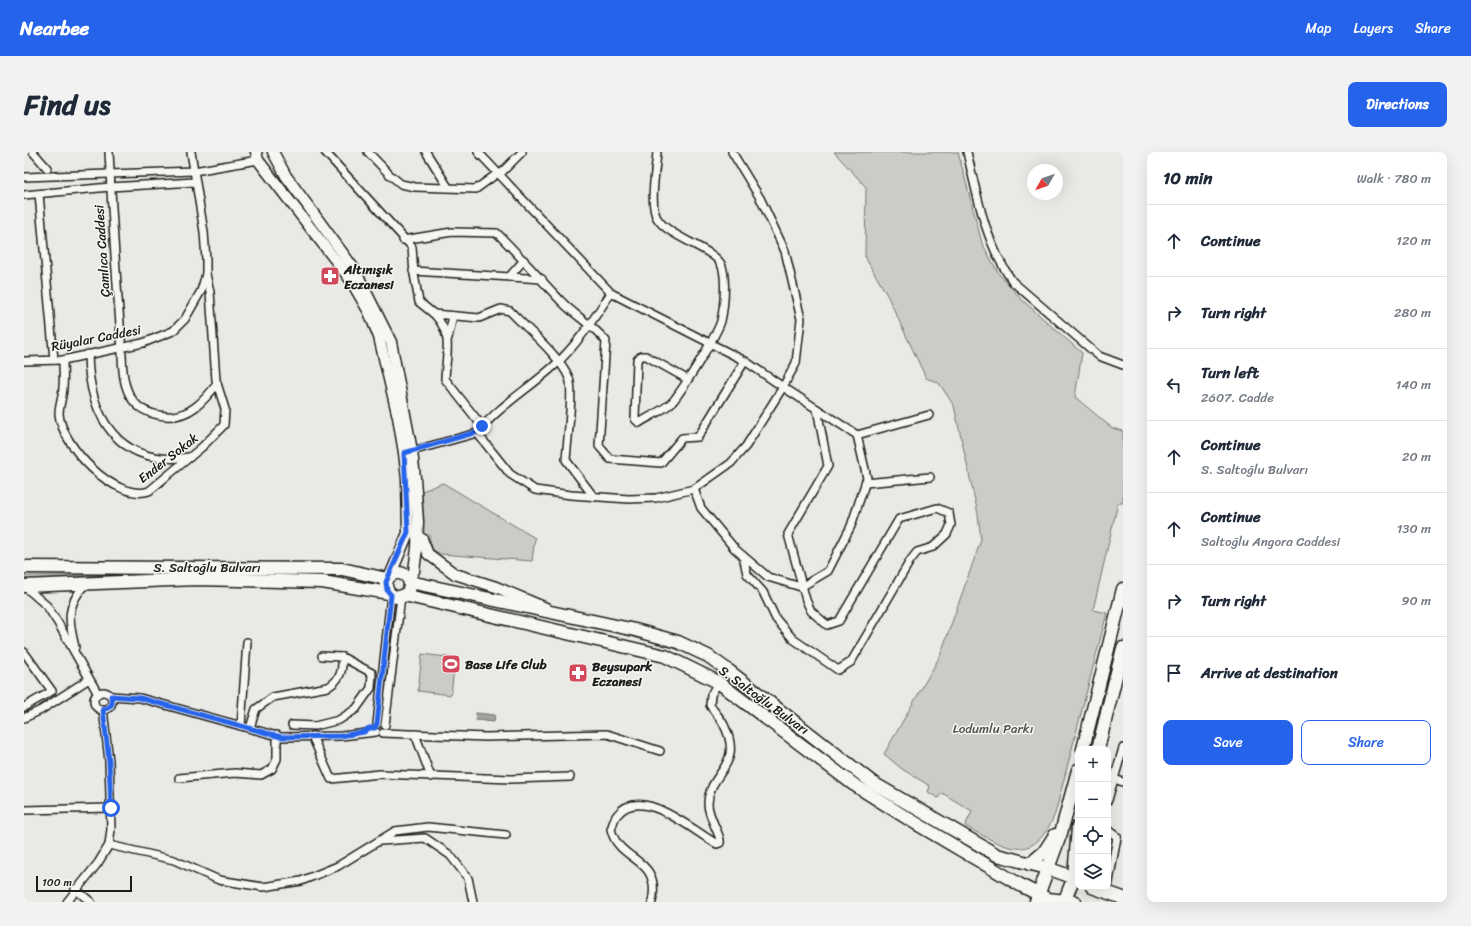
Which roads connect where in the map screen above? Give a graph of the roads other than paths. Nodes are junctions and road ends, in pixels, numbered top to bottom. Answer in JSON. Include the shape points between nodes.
{"nodes":[{"id":1,"x":33,"y":152,"type":"edge"},
{"id":2,"x":109,"y":152,"type":"edge"},
{"id":3,"x":191,"y":152,"type":"edge"},
{"id":4,"x":273,"y":152,"type":"edge"},
{"id":5,"x":325,"y":152,"type":"edge"},
{"id":6,"x":368,"y":152,"type":"edge"},
{"id":7,"x":426,"y":152,"type":"edge"},
{"id":8,"x":478,"y":152,"type":"edge"},
{"id":9,"x":522,"y":152,"type":"edge"},
{"id":10,"x":657,"y":152,"type":"edge"},
{"id":11,"x":732,"y":152,"type":"edge"},
{"id":12,"x":967,"y":152,"type":"edge"},
{"id":13,"x":257,"y":156,"type":"edge"},
{"id":14,"x":47,"y":168,"type":"dead end"},
{"id":15,"x":194,"y":171,"type":"junction"},
{"id":16,"x":110,"y":173,"type":"junction"},
{"id":17,"x":499,"y":174,"type":"junction"},
{"id":18,"x":24,"y":177,"type":"edge"},
{"id":19,"x":196,"y":182,"type":"junction"},
{"id":20,"x":110,"y":187,"type":"junction"},
{"id":21,"x":448,"y":187,"type":"junction"},
{"id":22,"x":39,"y":194,"type":"junction"},
{"id":23,"x":24,"y":195,"type":"edge"},
{"id":24,"x":403,"y":240,"type":"junction"},
{"id":25,"x":524,"y":260,"type":"junction"},
{"id":26,"x":413,"y":270,"type":"junction"},
{"id":27,"x":206,"y":274,"type":"junction"},
{"id":28,"x":509,"y":277,"type":"junction"},
{"id":29,"x":542,"y":279,"type":"junction"},
{"id":30,"x":611,"y":293,"type":"junction"},
{"id":31,"x":434,"y":314,"type":"junction"},
{"id":32,"x":453,"y":316,"type":"junction"},
{"id":33,"x":589,"y":325,"type":"junction"},
{"id":34,"x":448,"y":338,"type":"junction"},
{"id":35,"x":710,"y":343,"type":"junction"},
{"id":36,"x":121,"y":348,"type":"junction"},
{"id":37,"x":88,"y":354,"type":"junction"},
{"id":38,"x":54,"y":360,"type":"junction"},
{"id":39,"x":63,"y":360,"type":"junction"},
{"id":40,"x":24,"y":361,"type":"edge"},
{"id":41,"x":745,"y":361,"type":"junction"},
{"id":42,"x":558,"y":362,"type":"junction"},
{"id":43,"x":1123,"y":365,"type":"edge"},
{"id":44,"x":687,"y":380,"type":"junction"},
{"id":45,"x":217,"y":384,"type":"junction"},
{"id":46,"x":783,"y":387,"type":"junction"},
{"id":47,"x":817,"y":409,"type":"junction"},
{"id":48,"x":929,"y":414,"type":"dead end"},
{"id":49,"x":482,"y":426,"type":"junction"},
{"id":50,"x":477,"y":432,"type":"junction"},
{"id":51,"x":858,"y":435,"type":"junction"},
{"id":52,"x":408,"y":452,"type":"junction"},
{"id":53,"x":190,"y":457,"type":"junction"},
{"id":54,"x":930,"y":477,"type":"dead end"},
{"id":55,"x":865,"y":483,"type":"junction"},
{"id":56,"x":694,"y":489,"type":"junction"},
{"id":57,"x":594,"y":497,"type":"junction"},
{"id":58,"x":417,"y":536,"type":"junction"},
{"id":59,"x":743,"y":556,"type":"junction"},
{"id":60,"x":24,"y":567,"type":"edge"},
{"id":61,"x":389,"y":578,"type":"junction"},
{"id":62,"x":409,"y":581,"type":"junction"},
{"id":63,"x":87,"y":583,"type":"junction"},
{"id":64,"x":24,"y":586,"type":"edge"},
{"id":65,"x":801,"y":587,"type":"junction"},
{"id":66,"x":1123,"y":589,"type":"edge"},
{"id":67,"x":396,"y":595,"type":"junction"},
{"id":68,"x":564,"y":616,"type":"junction"},
{"id":69,"x":247,"y":642,"type":"dead end"},
{"id":70,"x":386,"y":647,"type":"junction"},
{"id":71,"x":394,"y":648,"type":"junction"},
{"id":72,"x":1123,"y":648,"type":"edge"},
{"id":73,"x":24,"y":652,"type":"edge"},
{"id":74,"x":76,"y":655,"type":"junction"},
{"id":75,"x":322,"y":656,"type":"dead end"},
{"id":76,"x":342,"y":657,"type":"junction"},
{"id":77,"x":89,"y":679,"type":"junction"},
{"id":78,"x":718,"y":682,"type":"junction"},
{"id":79,"x":98,"y":694,"type":"junction"},
{"id":80,"x":111,"y":696,"type":"junction"},
{"id":81,"x":24,"y":707,"type":"edge"},
{"id":82,"x":103,"y":709,"type":"junction"},
{"id":83,"x":24,"y":718,"type":"edge"},
{"id":84,"x":292,"y":725,"type":"dead end"},
{"id":85,"x":241,"y":726,"type":"junction"},
{"id":86,"x":250,"y":728,"type":"junction"},
{"id":87,"x":380,"y":728,"type":"junction"},
{"id":88,"x":415,"y":734,"type":"junction"},
{"id":89,"x":276,"y":735,"type":"junction"},
{"id":90,"x":312,"y":736,"type":"junction"},
{"id":91,"x":1084,"y":746,"type":"edge"},
{"id":92,"x":1099,"y":746,"type":"edge"},
{"id":93,"x":1123,"y":748,"type":"edge"},
{"id":94,"x":660,"y":751,"type":"dead end"},
{"id":95,"x":431,"y":777,"type":"junction"},
{"id":96,"x":570,"y":777,"type":"dead end"},
{"id":97,"x":179,"y":778,"type":"dead end"},
{"id":98,"x":1114,"y":779,"type":"junction"},
{"id":99,"x":1075,"y":781,"type":"edge"},
{"id":100,"x":1123,"y":782,"type":"edge"},
{"id":101,"x":1111,"y":790,"type":"edge"},
{"id":102,"x":111,"y":808,"type":"junction"},
{"id":103,"x":24,"y":810,"type":"edge"},
{"id":104,"x":1064,"y":820,"type":"junction"},
{"id":105,"x":1111,"y":832,"type":"edge"},
{"id":106,"x":506,"y":835,"type":"dead end"},
{"id":107,"x":1120,"y":838,"type":"edge"},
{"id":108,"x":379,"y":841,"type":"junction"},
{"id":109,"x":110,"y":844,"type":"junction"},
{"id":110,"x":1030,"y":864,"type":"junction"},
{"id":111,"x":1048,"y":868,"type":"junction"},
{"id":112,"x":1075,"y":878,"type":"edge"},
{"id":113,"x":1075,"y":880,"type":"edge"},
{"id":114,"x":75,"y":889,"type":"junction"},
{"id":115,"x":1100,"y":890,"type":"edge"},
{"id":116,"x":1107,"y":893,"type":"junction"},
{"id":117,"x":1036,"y":898,"type":"edge"},
{"id":118,"x":1123,"y":898,"type":"edge"},
{"id":119,"x":67,"y":902,"type":"edge"},
{"id":120,"x":91,"y":902,"type":"edge"},
{"id":121,"x":473,"y":902,"type":"edge"},
{"id":122,"x":652,"y":902,"type":"edge"},
{"id":123,"x":1068,"y":902,"type":"edge"}],
"edges":[{"from":1,"to":14,"type":"street"},
{"from":2,"to":16,"type":"street","name":"Çamlıca Caddesi"},
{"from":3,"to":15,"type":"street","name":"Rüyalar Caddesi"},
{"from":4,"to":52,"type":"street","via":[[286,176],[355,270],[391,342]]},
{"from":5,"to":24,"type":"street"},
{"from":6,"to":21,"type":"street","via":[[401,184]]},
{"from":7,"to":21,"type":"street"},
{"from":8,"to":17,"type":"street"},
{"from":9,"to":17,"type":"street"},
{"from":10,"to":35,"type":"street","via":[[653,205],[657,219],[720,263],[723,273],[720,322]]},
{"from":11,"to":46,"type":"street","via":[[760,198],[785,252],[801,319],[796,363]]},
{"from":12,"to":43,"type":"street","via":[[981,210],[1000,262],[1009,277],[1099,356]]},
{"from":13,"to":15,"type":"street"},
{"from":13,"to":52,"type":"street","via":[[343,269],[369,312],[381,345]]},
{"from":15,"to":16,"type":"street"},
{"from":15,"to":19,"type":"street","name":"Rüyalar Caddesi"},
{"from":16,"to":18,"type":"street"},
{"from":16,"to":20,"type":"street","name":"Çamlıca Caddesi"},
{"from":17,"to":21,"type":"street","via":[[476,189]]},
{"from":17,"to":30,"type":"street"},
{"from":19,"to":20,"type":"street"},
{"from":19,"to":27,"type":"street","name":"Rüyalar Caddesi","via":[[204,232]]},
{"from":20,"to":22,"type":"street"},
{"from":20,"to":36,"type":"street","name":"Çamlıca Caddesi"},
{"from":22,"to":23,"type":"street"},
{"from":22,"to":38,"type":"street"},
{"from":24,"to":25,"type":"street","via":[[452,232],[497,233]]},
{"from":24,"to":26,"type":"street","via":[[412,247]]},
{"from":25,"to":28,"type":"street"},
{"from":25,"to":29,"type":"street"},
{"from":26,"to":28,"type":"street"},
{"from":26,"to":31,"type":"street","via":[[419,302]]},
{"from":27,"to":36,"type":"street","name":"Rüyalar Caddesi","via":[[201,291],[185,319],[173,331],[143,343]]},
{"from":27,"to":45,"type":"street","name":"Ender Sokak","via":[[210,292]]},
{"from":28,"to":29,"type":"street"},
{"from":29,"to":33,"type":"street","via":[[562,302]]},
{"from":30,"to":33,"type":"street"},
{"from":30,"to":35,"type":"street"},
{"from":31,"to":32,"type":"street"},
{"from":31,"to":34,"type":"street","via":[[443,324]]},
{"from":32,"to":34,"type":"street"},
{"from":32,"to":42,"type":"street","via":[[479,318],[501,309],[510,311]]},
{"from":33,"to":41,"type":"street","via":[[606,340],[599,446],[610,459],[661,463],[682,438],[698,437]]},
{"from":33,"to":42,"type":"street"},
{"from":34,"to":49,"type":"street","via":[[445,379]]},
{"from":35,"to":41,"type":"street"},
{"from":35,"to":44,"type":"street"},
{"from":36,"to":37,"type":"street","name":"Rüyalar Caddesi"},
{"from":36,"to":45,"type":"street","name":"Çamlıca Caddesi","via":[[126,386],[132,399],[149,413],[169,416],[185,414],[200,404]]},
{"from":37,"to":39,"type":"street","name":"Rüyalar Caddesi"},
{"from":37,"to":53,"type":"street","via":[[90,379],[99,412],[108,428],[120,441],[135,450],[161,458]]},
{"from":38,"to":39,"type":"street","name":"Rüyalar Caddesi"},
{"from":38,"to":40,"type":"street","name":"Rüyalar Caddesi"},
{"from":39,"to":53,"type":"street","name":"Ender Sokak","via":[[64,386],[59,414],[72,446],[87,464],[115,485],[141,493],[149,491]]},
{"from":41,"to":46,"type":"street"},
{"from":42,"to":49,"type":"street"},
{"from":42,"to":57,"type":"street","via":[[569,378],[566,460]]},
{"from":44,"to":44,"type":"street","via":[[673,401],[638,423],[634,419],[637,360],[641,356],[646,356]]},
{"from":45,"to":53,"type":"street","name":"Ender Sokak","via":[[225,409],[224,425]]},
{"from":46,"to":47,"type":"street"},
{"from":46,"to":56,"type":"street","via":[[746,446],[731,463]]},
{"from":47,"to":51,"type":"street"},
{"from":47,"to":65,"type":"street","via":[[828,466],[788,534]]},
{"from":48,"to":51,"type":"street"},
{"from":49,"to":50,"type":"street"},
{"from":50,"to":52,"type":"street"},
{"from":50,"to":57,"type":"street","via":[[510,474],[526,486],[545,492]]},
{"from":51,"to":55,"type":"street","via":[[867,478]]},
{"from":52,"to":58,"type":"street","via":[[418,522]]},
{"from":52,"to":61,"type":"street","via":[[408,532]]},
{"from":54,"to":55,"type":"street"},
{"from":55,"to":65,"type":"street","via":[[851,526],[828,571]]},
{"from":56,"to":57,"type":"street","via":[[656,498]]},
{"from":56,"to":59,"type":"street","via":[[701,508]]},
{"from":58,"to":62,"type":"street","via":[[414,571]]},
{"from":58,"to":68,"type":"street","via":[[422,538],[428,554],[455,574]]},
{"from":59,"to":65,"type":"street","via":[[768,577]]},
{"from":59,"to":65,"type":"street","via":[[747,574],[763,592],[776,619],[793,639],[838,670],[851,662],[917,552],[933,547],[947,534],[951,525],[949,513],[937,508],[898,520],[840,621],[827,625],[811,611]]},
{"from":60,"to":61,"type":"main road","name":"S. Saltoğlu Bulvarı","via":[[342,569]]},
{"from":61,"to":62,"type":"main road","name":"S. Saltoğlu Bulvarı","via":[[401,574]]},
{"from":61,"to":67,"type":"main road","via":[[386,586]]},
{"from":62,"to":67,"type":"main road","via":[[409,590]]},
{"from":62,"to":68,"type":"main road","name":"S. Saltoğlu Bulvarı"},
{"from":63,"to":64,"type":"main road","name":"S. Saltoğlu Bulvarı"},
{"from":63,"to":67,"type":"main road","name":"S. Saltoğlu Bulvarı","via":[[196,579],[322,582]]},
{"from":63,"to":74,"type":"street","via":[[69,612]]},
{"from":64,"to":74,"type":"street","via":[[47,606]]},
{"from":66,"to":91,"type":"main road"},
{"from":67,"to":70,"type":"street"},
{"from":67,"to":71,"type":"street"},
{"from":67,"to":78,"type":"main road","name":"S. Saltoğlu Bulvarı","via":[[665,656]]},
{"from":68,"to":110,"type":"main road","name":"S. Saltoğlu Bulvarı","via":[[636,630],[678,642],[708,656],[873,783],[997,855]]},
{"from":69,"to":85,"type":"street"},
{"from":70,"to":71,"type":"street"},
{"from":70,"to":87,"type":"street"},
{"from":71,"to":87,"type":"street"},
{"from":72,"to":92,"type":"main road"},
{"from":73,"to":81,"type":"street","via":[[52,691]]},
{"from":74,"to":77,"type":"street"},
{"from":75,"to":76,"type":"street"},
{"from":76,"to":84,"type":"street","via":[[372,673],[371,688],[356,709],[339,720],[315,726]]},
{"from":76,"to":86,"type":"street","via":[[342,673],[336,683],[328,687],[273,697],[256,709]]},
{"from":77,"to":79,"type":"street"},
{"from":77,"to":83,"type":"street"},
{"from":78,"to":117,"type":"main road","name":"S. Saltoğlu Bulvarı","via":[[853,784]]},
{"from":78,"to":122,"type":"street","via":[[711,695],[710,706],[724,724],[730,739],[730,752],[728,765],[717,778],[709,794],[708,803],[709,818],[720,837],[720,843],[709,840],[659,808],[646,804],[629,806],[617,815],[611,829],[616,842],[646,867],[653,878]]},
{"from":79,"to":80,"type":"street","via":[[103,692]]},
{"from":79,"to":82,"type":"street","via":[[94,699],[95,705]]},
{"from":80,"to":82,"type":"street","via":[[112,704]]},
{"from":80,"to":85,"type":"street","via":[[140,698]]},
{"from":82,"to":102,"type":"street"},
{"from":85,"to":86,"type":"street"},
{"from":86,"to":89,"type":"street"},
{"from":87,"to":88,"type":"street"},
{"from":87,"to":90,"type":"street","via":[[369,728],[364,732],[341,736]]},
{"from":88,"to":94,"type":"street","via":[[486,737],[607,734]]},
{"from":88,"to":95,"type":"street"},
{"from":89,"to":90,"type":"street"},
{"from":89,"to":97,"type":"street","via":[[277,758],[272,769],[261,775],[235,773]]},
{"from":90,"to":95,"type":"street","via":[[331,779],[380,774]]},
{"from":93,"to":98,"type":"street"},
{"from":95,"to":96,"type":"street"},
{"from":98,"to":100,"type":"street"},
{"from":98,"to":101,"type":"street"},
{"from":99,"to":104,"type":"main road"},
{"from":102,"to":103,"type":"street"},
{"from":102,"to":109,"type":"street"},
{"from":104,"to":110,"type":"main road","via":[[1049,846]]},
{"from":104,"to":111,"type":"main road"},
{"from":105,"to":107,"type":"street"},
{"from":106,"to":108,"type":"street","via":[[428,827],[395,831]]},
{"from":107,"to":116,"type":"street"},
{"from":108,"to":109,"type":"street","via":[[338,866],[308,878],[263,887],[219,880],[174,860]]},
{"from":108,"to":121,"type":"street","via":[[425,838],[450,855],[468,878]]},
{"from":109,"to":114,"type":"street","via":[[98,863]]},
{"from":110,"to":111,"type":"main road","name":"S. Saltoğlu Bulvarı"},
{"from":111,"to":112,"type":"main road","name":"S. Saltoğlu Bulvarı"},
{"from":111,"to":117,"type":"main road"},
{"from":113,"to":123,"type":"main road","via":[[1069,889]]},
{"from":114,"to":119,"type":"street"},
{"from":114,"to":120,"type":"street"},
{"from":115,"to":116,"type":"main road"},
{"from":116,"to":118,"type":"main road"},
{"from":117,"to":123,"type":"main road","name":"S. Saltoğlu Bulvarı"}]}
